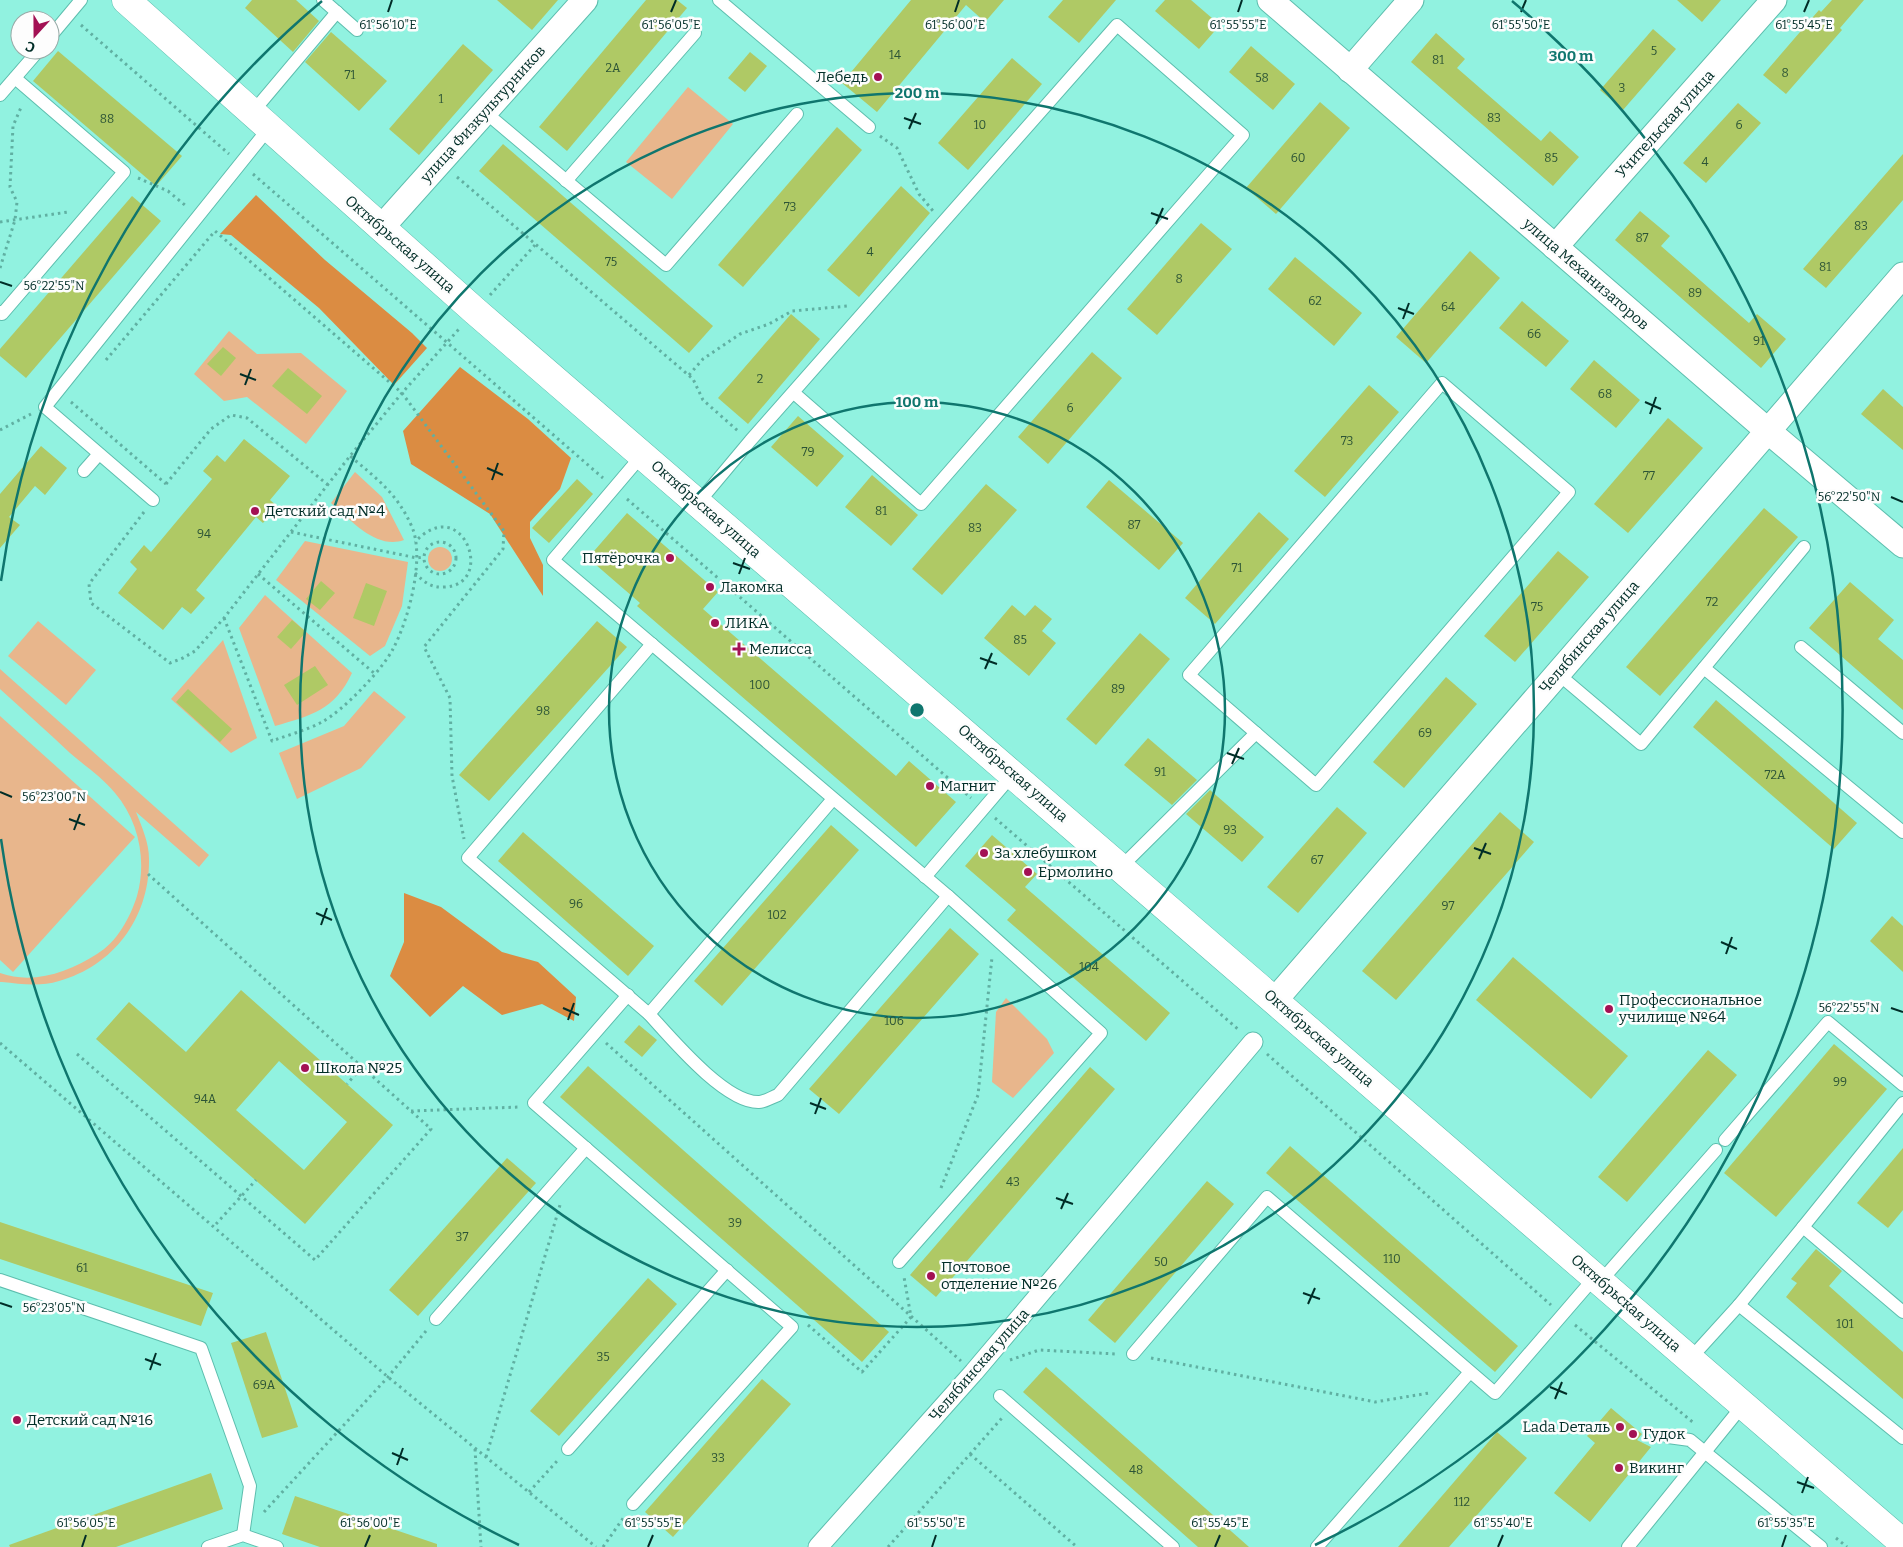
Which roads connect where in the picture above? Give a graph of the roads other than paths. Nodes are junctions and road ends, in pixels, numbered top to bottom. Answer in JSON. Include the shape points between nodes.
{"nodes":[{"id":1,"x":81,"y":0,"type":"edge"},
{"id":2,"x":126,"y":0,"type":"edge"},
{"id":3,"x":323,"y":0,"type":"edge"},
{"id":4,"x":585,"y":0,"type":"edge"},
{"id":5,"x":719,"y":0,"type":"edge"},
{"id":6,"x":1270,"y":0,"type":"edge"},
{"id":7,"x":1411,"y":0,"type":"edge"},
{"id":8,"x":1774,"y":0,"type":"edge"},
{"id":9,"x":337,"y":12,"type":"junction"},
{"id":10,"x":60,"y":24,"type":"edge"},
{"id":11,"x":357,"y":30,"type":"dead end"},
{"id":12,"x":695,"y":33,"type":"dead end"},
{"id":13,"x":30,"y":60,"type":"edge"},
{"id":14,"x":1350,"y":70,"type":"junction"},
{"id":15,"x":15,"y":78,"type":"junction"},
{"id":16,"x":0,"y":95,"type":"edge"},
{"id":17,"x":485,"y":112,"type":"junction"},
{"id":18,"x":797,"y":114,"type":"dead end"},
{"id":19,"x":261,"y":120,"type":"junction"},
{"id":20,"x":869,"y":127,"type":"road end"},
{"id":21,"x":566,"y":181,"type":"junction"},
{"id":22,"x":381,"y":228,"type":"junction"},
{"id":23,"x":1555,"y":247,"type":"junction"},
{"id":24,"x":1903,"y":275,"type":"edge"},
{"id":25,"x":0,"y":312,"type":"edge"},
{"id":26,"x":794,"y":393,"type":"junction"},
{"id":27,"x":1768,"y":431,"type":"junction"},
{"id":28,"x":99,"y":454,"type":"junction"},
{"id":29,"x":643,"y":454,"type":"junction"},
{"id":30,"x":84,"y":471,"type":"dead end"},
{"id":31,"x":153,"y":500,"type":"road end"},
{"id":32,"x":699,"y":502,"type":"junction"},
{"id":33,"x":1903,"y":545,"type":"edge"},
{"id":34,"x":1804,"y":547,"type":"dead end"},
{"id":35,"x":652,"y":644,"type":"junction"},
{"id":36,"x":1800,"y":646,"type":"dead end"},
{"id":37,"x":1704,"y":668,"type":"junction"},
{"id":38,"x":1557,"y":673,"type":"junction"},
{"id":39,"x":1903,"y":733,"type":"edge"},
{"id":40,"x":1256,"y":734,"type":"junction"},
{"id":41,"x":1013,"y":774,"type":"junction"},
{"id":42,"x":833,"y":799,"type":"junction"},
{"id":43,"x":1903,"y":832,"type":"edge"},
{"id":44,"x":1121,"y":867,"type":"junction"},
{"id":45,"x":925,"y":877,"type":"junction"},
{"id":46,"x":948,"y":896,"type":"junction"},
{"id":47,"x":628,"y":995,"type":"junction"},
{"id":48,"x":1275,"y":1000,"type":"junction"},
{"id":49,"x":649,"y":1014,"type":"junction"},
{"id":50,"x":1253,"y":1042,"type":"road end"},
{"id":51,"x":1903,"y":1085,"type":"edge"},
{"id":52,"x":1903,"y":1103,"type":"edge"},
{"id":53,"x":586,"y":1148,"type":"junction"},
{"id":54,"x":1803,"y":1227,"type":"junction"},
{"id":55,"x":901,"y":1267,"type":"road end"},
{"id":56,"x":727,"y":1270,"type":"junction"},
{"id":57,"x":0,"y":1280,"type":"edge"},
{"id":58,"x":1598,"y":1280,"type":"junction"},
{"id":59,"x":1739,"y":1305,"type":"junction"},
{"id":60,"x":1903,"y":1312,"type":"edge"},
{"id":61,"x":436,"y":1319,"type":"road end"},
{"id":62,"x":1133,"y":1354,"type":"road end"},
{"id":63,"x":1690,"y":1359,"type":"junction"},
{"id":64,"x":1470,"y":1372,"type":"junction"},
{"id":65,"x":1000,"y":1396,"type":"dead end"},
{"id":66,"x":1743,"y":1405,"type":"junction"},
{"id":67,"x":1668,"y":1436,"type":"dead end"},
{"id":68,"x":1903,"y":1438,"type":"edge"},
{"id":69,"x":568,"y":1449,"type":"road end"},
{"id":70,"x":1705,"y":1452,"type":"junction"},
{"id":71,"x":633,"y":1504,"type":"road end"},
{"id":72,"x":243,"y":1535,"type":"junction"},
{"id":73,"x":1903,"y":1543,"type":"edge"},
{"id":74,"x":1632,"y":1546,"type":"edge"},
{"id":75,"x":208,"y":1547,"type":"edge"},
{"id":76,"x":277,"y":1547,"type":"edge"},
{"id":77,"x":818,"y":1547,"type":"edge"},
{"id":78,"x":1173,"y":1547,"type":"edge"},
{"id":79,"x":1317,"y":1547,"type":"edge"},
{"id":80,"x":1821,"y":1547,"type":"edge"}],
"edges":[{"from":1,"to":10,"type":"lane"},
{"from":2,"to":19,"type":"main road","name":"Октябрьская улица"},
{"from":3,"to":9,"type":"lane"},
{"from":4,"to":17,"type":"street","name":"улица Физкультурников"},
{"from":5,"to":20,"type":"lane"},
{"from":6,"to":14,"type":"street","name":"улица Механизаторов"},
{"from":7,"to":14,"type":"street"},
{"from":8,"to":23,"type":"street","name":"Учительская улица"},
{"from":9,"to":11,"type":"lane"},
{"from":9,"to":19,"type":"lane"},
{"from":12,"to":21,"type":"lane"},
{"from":13,"to":15,"type":"lane"},
{"from":14,"to":23,"type":"street","name":"улица Механизаторов"},
{"from":15,"to":16,"type":"lane"},
{"from":15,"to":25,"type":"lane","via":[[124,172],[2,314]]},
{"from":17,"to":21,"type":"lane"},
{"from":17,"to":22,"type":"street","name":"улица Физкультурников"},
{"from":18,"to":21,"type":"lane","via":[[666,265]]},
{"from":19,"to":22,"type":"main road","name":"Октябрьская улица"},
{"from":19,"to":28,"type":"lane","via":[[240,163],[45,407]]},
{"from":22,"to":29,"type":"main road","name":"Октябрьская улица"},
{"from":23,"to":27,"type":"street","name":"улица Механизаторов"},
{"from":24,"to":27,"type":"street","name":"Челябинская улица"},
{"from":26,"to":26,"type":"lane","via":[[1117,25],[1243,136],[921,504]]},
{"from":26,"to":32,"type":"lane"},
{"from":27,"to":33,"type":"street","name":"улица Механизаторов"},
{"from":27,"to":38,"type":"street","name":"Челябинская улица"},
{"from":28,"to":30,"type":"lane"},
{"from":28,"to":31,"type":"lane"},
{"from":29,"to":32,"type":"main road","name":"Октябрьская улица"},
{"from":29,"to":35,"type":"lane","via":[[553,560]]},
{"from":32,"to":41,"type":"main road","name":"Октябрьская улица"},
{"from":34,"to":37,"type":"lane"},
{"from":35,"to":42,"type":"lane"},
{"from":35,"to":47,"type":"lane","via":[[468,858]]},
{"from":36,"to":39,"type":"lane"},
{"from":37,"to":38,"type":"lane","via":[[1641,744]]},
{"from":37,"to":43,"type":"lane"},
{"from":38,"to":48,"type":"street","name":"Челябинская улица"},
{"from":40,"to":40,"type":"lane","via":[[1189,675],[1442,383],[1569,492],[1316,785]]},
{"from":40,"to":44,"type":"lane"},
{"from":41,"to":44,"type":"main road","name":"Октябрьская улица"},
{"from":41,"to":45,"type":"lane"},
{"from":42,"to":45,"type":"lane"},
{"from":42,"to":49,"type":"lane"},
{"from":44,"to":48,"type":"main road","name":"Октябрьская улица"},
{"from":45,"to":46,"type":"lane"},
{"from":46,"to":49,"type":"lane","via":[[778,1096],[759,1102],[734,1095],[712,1079]]},
{"from":46,"to":55,"type":"lane","via":[[1101,1033]]},
{"from":47,"to":49,"type":"lane"},
{"from":47,"to":53,"type":"lane","via":[[534,1103]]},
{"from":48,"to":58,"type":"main road","name":"Октябрьская улица"},
{"from":50,"to":77,"type":"street","name":"Челябинская улица","via":[[974,1372]]},
{"from":51,"to":58,"type":"lane","via":[[1828,1022]]},
{"from":52,"to":54,"type":"lane"},
{"from":53,"to":56,"type":"lane"},
{"from":53,"to":61,"type":"lane"},
{"from":54,"to":59,"type":"lane"},
{"from":54,"to":60,"type":"lane"},
{"from":56,"to":69,"type":"lane"},
{"from":56,"to":71,"type":"lane","via":[[792,1327]]},
{"from":57,"to":72,"type":"lane","via":[[201,1348],[250,1486]]},
{"from":58,"to":63,"type":"main road","name":"Октябрьская улица"},
{"from":58,"to":64,"type":"lane","via":[[1495,1393]]},
{"from":59,"to":63,"type":"lane"},
{"from":59,"to":68,"type":"lane"},
{"from":62,"to":64,"type":"lane","via":[[1267,1197]]},
{"from":63,"to":66,"type":"main road","name":"Октябрьская улица"},
{"from":64,"to":79,"type":"lane"},
{"from":65,"to":78,"type":"lane"},
{"from":66,"to":70,"type":"lane"},
{"from":66,"to":73,"type":"main road","name":"Октябрьская улица"},
{"from":67,"to":70,"type":"lane","via":[[1690,1440]]},
{"from":70,"to":74,"type":"lane"},
{"from":70,"to":80,"type":"lane"},
{"from":72,"to":75,"type":"lane"},
{"from":72,"to":76,"type":"lane"}]}
